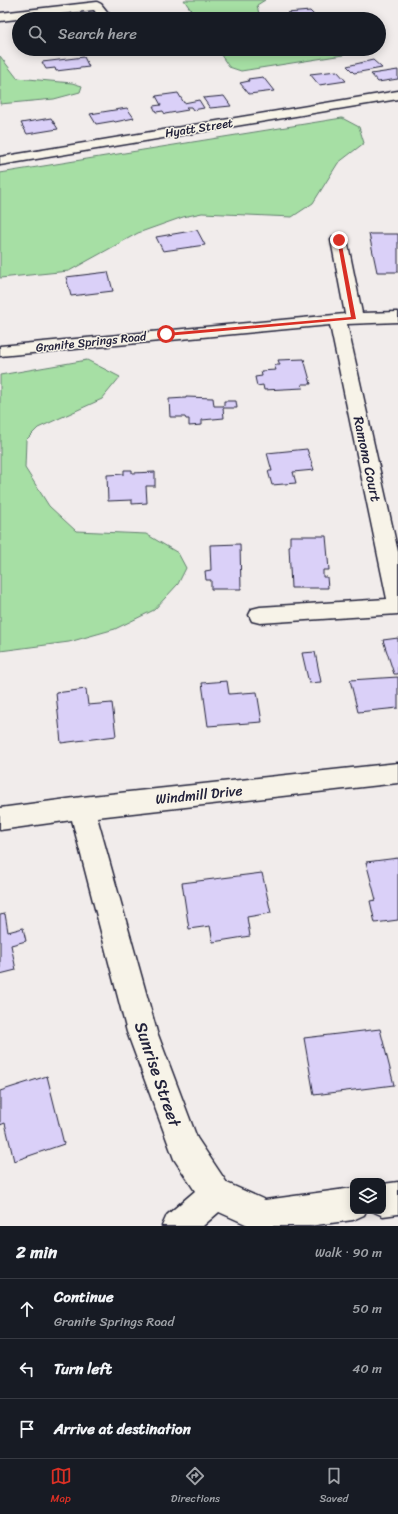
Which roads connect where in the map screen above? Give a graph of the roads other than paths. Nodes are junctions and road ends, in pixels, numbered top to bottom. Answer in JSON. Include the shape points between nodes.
{"nodes":[{"id":1,"x":44,"y":12,"type":"edge"},
{"id":2,"x":102,"y":12,"type":"edge"},
{"id":3,"x":12,"y":16,"type":"edge"},
{"id":4,"x":0,"y":17,"type":"edge"},
{"id":5,"x":398,"y":95,"type":"edge"},
{"id":6,"x":0,"y":161,"type":"edge"},
{"id":7,"x":339,"y":240,"type":"dead end"},
{"id":8,"x":398,"y":317,"type":"edge"},
{"id":9,"x":345,"y":319,"type":"junction"},
{"id":10,"x":0,"y":350,"type":"edge"},
{"id":11,"x":398,"y":600,"type":"edge"},
{"id":12,"x":398,"y":606,"type":"edge"},
{"id":13,"x":260,"y":615,"type":"dead end"},
{"id":14,"x":398,"y":773,"type":"edge"},
{"id":15,"x":82,"y":808,"type":"junction"},
{"id":16,"x":0,"y":819,"type":"edge"},
{"id":17,"x":216,"y":1194,"type":"junction"},
{"id":18,"x":398,"y":1198,"type":"edge"},
{"id":19,"x":386,"y":1200,"type":"edge"},
{"id":20,"x":350,"y":1204,"type":"edge"},
{"id":21,"x":178,"y":1226,"type":"edge"}],
"edges":[{"from":1,"to":2,"type":"street","via":[[97,6]]},
{"from":3,"to":4,"type":"street"},
{"from":5,"to":6,"type":"street","name":"Hyatt Street"},
{"from":7,"to":9,"type":"street","name":"Ramona Court"},
{"from":8,"to":9,"type":"street","name":"Granite Springs Road"},
{"from":9,"to":10,"type":"street","name":"Granite Springs Road"},
{"from":9,"to":11,"type":"street","name":"Ramona Court"},
{"from":12,"to":13,"type":"street"},
{"from":14,"to":15,"type":"street","name":"Windmill Drive"},
{"from":15,"to":16,"type":"street","name":"Windmill Drive"},
{"from":15,"to":17,"type":"street","name":"Sunrise Street","via":[[142,1032],[184,1148]]},
{"from":17,"to":20,"type":"street","via":[[264,1216]]},
{"from":17,"to":21,"type":"street"},
{"from":18,"to":19,"type":"street"}]}
